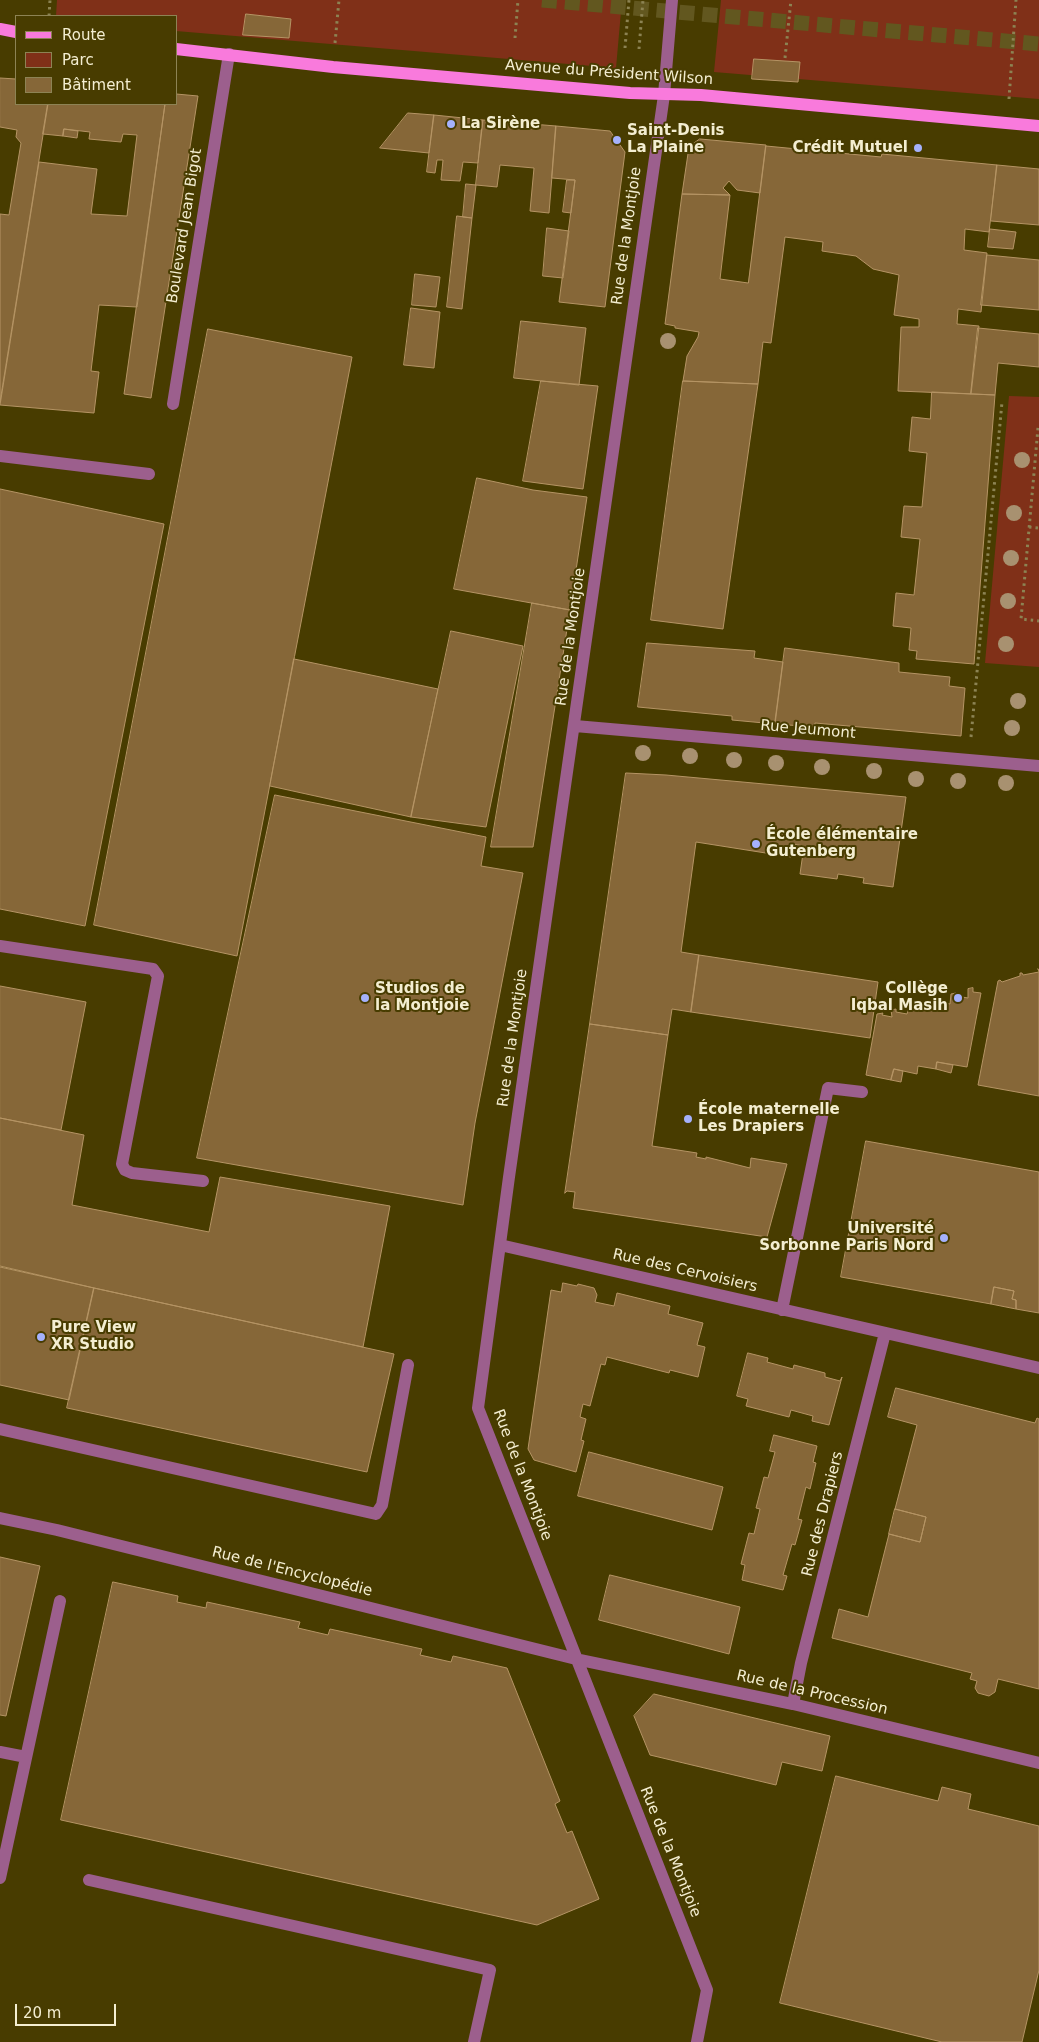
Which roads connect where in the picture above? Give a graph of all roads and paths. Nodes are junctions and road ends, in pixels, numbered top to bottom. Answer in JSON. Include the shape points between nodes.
{"nodes":[{"id":1,"x":50,"y":0,"type":"edge"},
{"id":2,"x":339,"y":0,"type":"edge"},
{"id":3,"x":518,"y":0,"type":"edge"},
{"id":4,"x":628,"y":0,"type":"edge"},
{"id":5,"x":643,"y":0,"type":"edge"},
{"id":6,"x":672,"y":0,"type":"edge"},
{"id":7,"x":791,"y":0,"type":"edge"},
{"id":8,"x":1016,"y":0,"type":"edge"},
{"id":9,"x":49,"y":15,"type":"edge"},
{"id":10,"x":0,"y":29,"type":"edge"},
{"id":11,"x":15,"y":32,"type":"edge"},
{"id":12,"x":515,"y":38,"type":"dead end"},
{"id":13,"x":335,"y":45,"type":"dead end"},
{"id":14,"x":625,"y":48,"type":"dead end"},
{"id":15,"x":178,"y":49,"type":"edge"},
{"id":16,"x":639,"y":50,"type":"dead end"},
{"id":17,"x":229,"y":54,"type":"junction"},
{"id":18,"x":785,"y":58,"type":"dead end"},
{"id":19,"x":664,"y":95,"type":"junction"},
{"id":20,"x":1008,"y":108,"type":"dead end"},
{"id":21,"x":1039,"y":126,"type":"edge"},
{"id":22,"x":1002,"y":402,"type":"dead end"},
{"id":23,"x":173,"y":404,"type":"dead end"},
{"id":24,"x":1038,"y":428,"type":"dead end"},
{"id":25,"x":1038,"y":446,"type":"edge"},
{"id":26,"x":0,"y":456,"type":"edge"},
{"id":27,"x":149,"y":474,"type":"dead end"},
{"id":28,"x":1029,"y":527,"type":"junction"},
{"id":29,"x":1039,"y":528,"type":"edge"},
{"id":30,"x":1039,"y":620,"type":"edge"},
{"id":31,"x":575,"y":726,"type":"junction"},
{"id":32,"x":969,"y":760,"type":"junction"},
{"id":33,"x":1039,"y":766,"type":"edge"},
{"id":34,"x":0,"y":946,"type":"edge"},
{"id":35,"x":862,"y":1092,"type":"dead end"},
{"id":36,"x":203,"y":1181,"type":"dead end"},
{"id":37,"x":500,"y":1245,"type":"junction"},
{"id":38,"x":782,"y":1310,"type":"junction"},
{"id":39,"x":885,"y":1333,"type":"junction"},
{"id":40,"x":408,"y":1366,"type":"dead end"},
{"id":41,"x":1039,"y":1368,"type":"edge"},
{"id":42,"x":0,"y":1429,"type":"edge"},
{"id":43,"x":0,"y":1518,"type":"edge"},
{"id":44,"x":60,"y":1602,"type":"dead end"},
{"id":45,"x":576,"y":1659,"type":"junction"},
{"id":46,"x":794,"y":1704,"type":"junction"},
{"id":47,"x":0,"y":1752,"type":"edge"},
{"id":48,"x":26,"y":1757,"type":"junction"},
{"id":49,"x":1039,"y":1763,"type":"edge"},
{"id":50,"x":3,"y":1854,"type":"edge"},
{"id":51,"x":0,"y":1878,"type":"edge"},
{"id":52,"x":89,"y":1880,"type":"dead end"},
{"id":53,"x":474,"y":2042,"type":"edge"},
{"id":54,"x":697,"y":2042,"type":"edge"}],
"edges":[{"from":1,"to":9,"type":"path"},
{"from":2,"to":13,"type":"path"},
{"from":3,"to":12,"type":"path"},
{"from":4,"to":14,"type":"path"},
{"from":5,"to":16,"type":"path"},
{"from":6,"to":19,"type":"street","name":"Rue de la Montjoie"},
{"from":7,"to":18,"type":"path"},
{"from":8,"to":20,"type":"path"},
{"from":10,"to":11,"type":"main road"},
{"from":15,"to":17,"type":"main road","name":"Avenue du Président Wilson"},
{"from":17,"to":19,"type":"main road","name":"Avenue du Président Wilson","via":[[333,67]]},
{"from":17,"to":23,"type":"street","name":"Boulevard Jean Bigot"},
{"from":19,"to":21,"type":"main road","name":"Avenue du Président Wilson","via":[[711,96]]},
{"from":19,"to":31,"type":"street","name":"Rue de la Montjoie"},
{"from":22,"to":32,"type":"path"},
{"from":24,"to":25,"type":"path"},
{"from":25,"to":28,"type":"path"},
{"from":26,"to":27,"type":"street"},
{"from":28,"to":29,"type":"path"},
{"from":28,"to":30,"type":"path","via":[[1021,619]]},
{"from":31,"to":32,"type":"street","name":"Rue Jeumont"},
{"from":31,"to":37,"type":"street","name":"Rue de la Montjoie"},
{"from":32,"to":33,"type":"street","name":"Rue Jeumont"},
{"from":34,"to":36,"type":"street","via":[[153,969],[158,976],[122,1164],[124,1170],[132,1172]]},
{"from":35,"to":38,"type":"street","via":[[828,1088]]},
{"from":37,"to":38,"type":"street","name":"Rue des Cervoisiers"},
{"from":37,"to":45,"type":"street","name":"Rue de la Montjoie","via":[[478,1408]]},
{"from":38,"to":39,"type":"street","name":"Rue des Cervoisiers"},
{"from":39,"to":41,"type":"street","name":"Rue des Cervoisiers"},
{"from":39,"to":46,"type":"street","name":"Rue des Drapiers"},
{"from":40,"to":42,"type":"street","via":[[382,1505],[376,1514]]},
{"from":43,"to":45,"type":"street","name":"Rue de l'Encyclopédie"},
{"from":44,"to":48,"type":"street"},
{"from":45,"to":46,"type":"street","name":"Rue de la Procession"},
{"from":45,"to":54,"type":"street","name":"Rue de la Montjoie","via":[[707,1990]]},
{"from":46,"to":49,"type":"street","name":"Rue de la Procession"},
{"from":47,"to":48,"type":"street"},
{"from":48,"to":50,"type":"street"},
{"from":50,"to":51,"type":"street"},
{"from":52,"to":53,"type":"street","via":[[490,1970]]}]}
